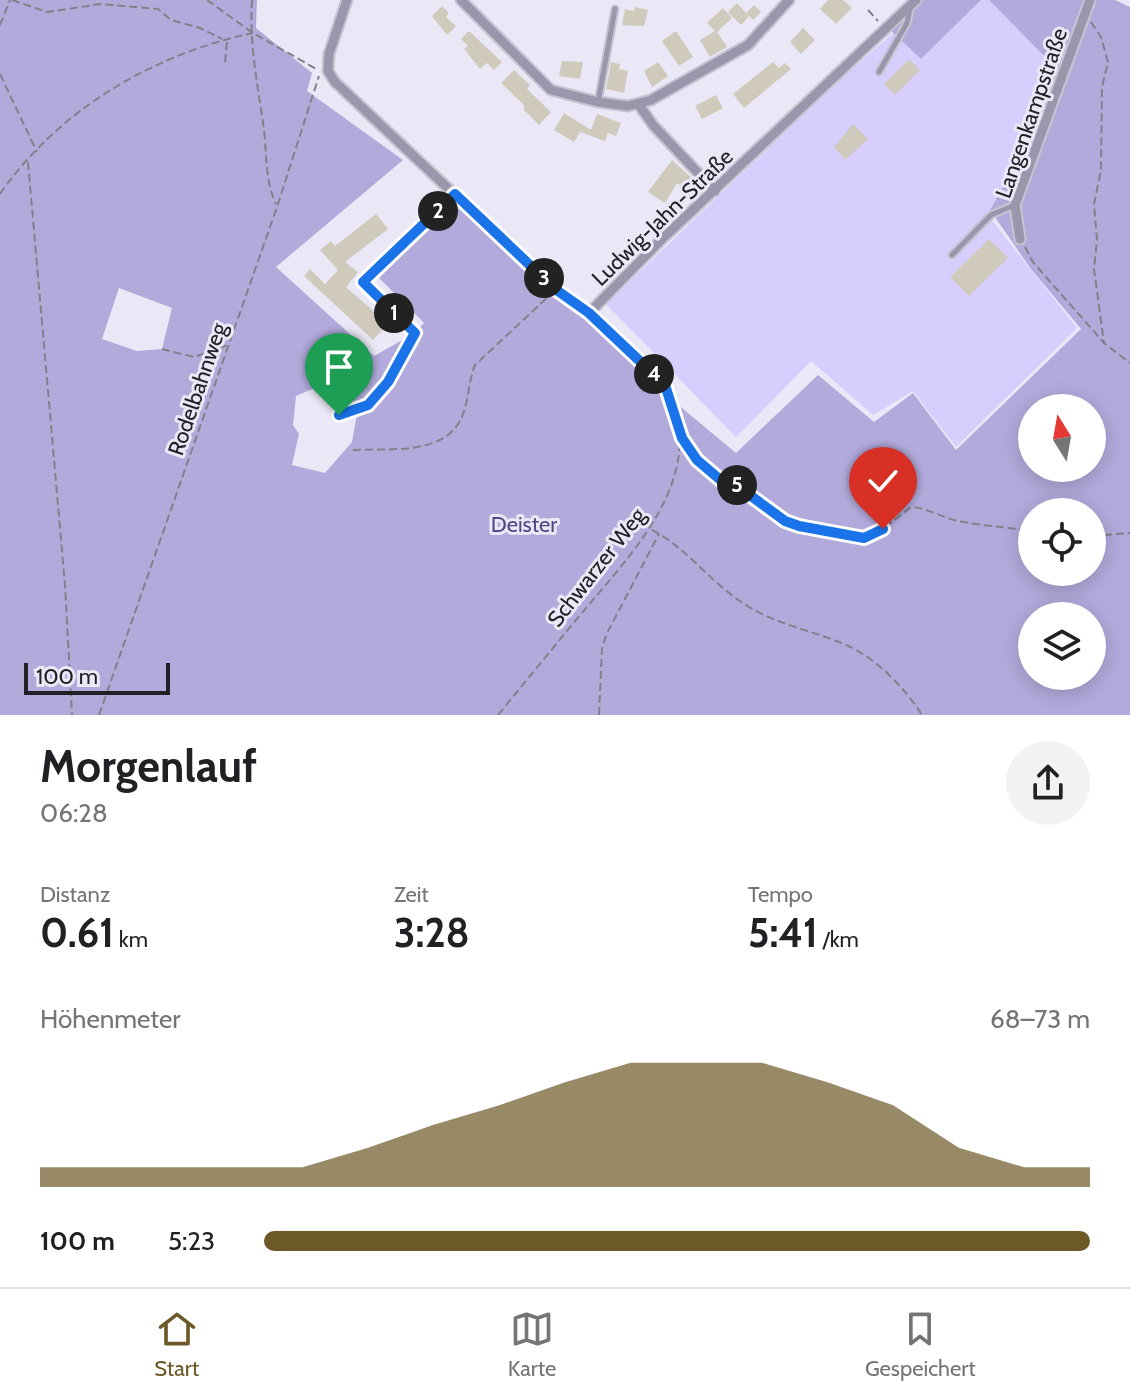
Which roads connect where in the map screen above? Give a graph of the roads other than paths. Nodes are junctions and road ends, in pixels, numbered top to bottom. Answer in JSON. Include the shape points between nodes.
{"nodes":[{"id":1,"x":347,"y":0,"type":"edge"},
{"id":2,"x":461,"y":0,"type":"edge"},
{"id":3,"x":789,"y":0,"type":"edge"},
{"id":4,"x":1090,"y":0,"type":"edge"},
{"id":5,"x":914,"y":2,"type":"edge"},
{"id":6,"x":615,"y":9,"type":"dead end"},
{"id":7,"x":879,"y":72,"type":"dead end"},
{"id":8,"x":598,"y":102,"type":"junction"},
{"id":9,"x":639,"y":105,"type":"junction"},
{"id":10,"x":715,"y":191,"type":"junction"},
{"id":11,"x":455,"y":194,"type":"junction"},
{"id":12,"x":1015,"y":205,"type":"junction"},
{"id":13,"x":1020,"y":239,"type":"road end"},
{"id":14,"x":952,"y":255,"type":"dead end"},
{"id":15,"x":589,"y":313,"type":"junction"},
{"id":16,"x":415,"y":333,"type":"road end"},
{"id":17,"x":665,"y":385,"type":"road end"}],
"edges":[{"from":1,"to":11,"type":"street","name":"Ludwig-Jahn-Straße","via":[[324,71]]},
{"from":2,"to":8,"type":"street","via":[[551,90]]},
{"from":3,"to":9,"type":"street","via":[[748,45]]},
{"from":4,"to":12,"type":"street","name":"Langenkampstraße"},
{"from":5,"to":7,"type":"lane"},
{"from":5,"to":10,"type":"street","name":"Ludwig-Jahn-Straße"},
{"from":6,"to":8,"type":"lane"},
{"from":8,"to":9,"type":"street"},
{"from":9,"to":10,"type":"street"},
{"from":10,"to":15,"type":"street","name":"Ludwig-Jahn-Straße"},
{"from":11,"to":15,"type":"street","name":"Ludwig-Jahn-Straße","via":[[555,289]]},
{"from":11,"to":16,"type":"street","via":[[363,282]]},
{"from":12,"to":13,"type":"street","name":"Langenkampstraße"},
{"from":12,"to":14,"type":"lane","via":[[991,215]]},
{"from":15,"to":17,"type":"lane"}]}
